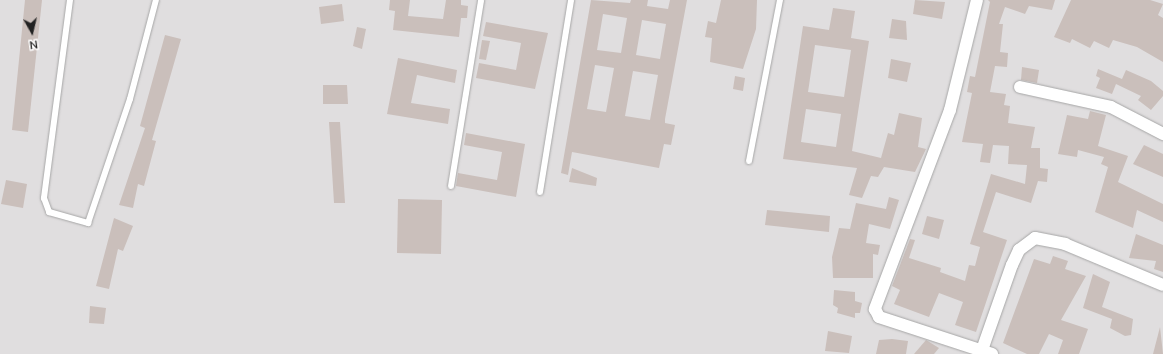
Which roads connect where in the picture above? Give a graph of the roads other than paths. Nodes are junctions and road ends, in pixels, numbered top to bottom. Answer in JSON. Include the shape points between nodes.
{"nodes":[{"id":1,"x":70,"y":0,"type":"edge"},
{"id":2,"x":156,"y":0,"type":"edge"},
{"id":3,"x":481,"y":0,"type":"edge"},
{"id":4,"x":571,"y":0,"type":"edge"},
{"id":5,"x":780,"y":0,"type":"edge"},
{"id":6,"x":977,"y":0,"type":"edge"},
{"id":7,"x":1020,"y":86,"type":"dead end"},
{"id":8,"x":1163,"y":134,"type":"edge"},
{"id":9,"x":749,"y":161,"type":"dead end"},
{"id":10,"x":451,"y":186,"type":"dead end"},
{"id":11,"x":540,"y":192,"type":"dead end"},
{"id":12,"x":1163,"y":286,"type":"edge"},
{"id":13,"x":987,"y":352,"type":"edge"}],
"edges":[{"from":1,"to":2,"type":"lane","via":[[44,198],[49,212],[88,223],[130,99]]},
{"from":3,"to":10,"type":"lane"},
{"from":4,"to":11,"type":"lane"},
{"from":5,"to":9,"type":"lane"},
{"from":6,"to":13,"type":"street","via":[[950,110],[875,309],[879,317]]},
{"from":7,"to":8,"type":"street","via":[[1111,107]]},
{"from":12,"to":13,"type":"street","via":[[1065,244],[1035,238],[1020,250],[1012,265]]}]}
